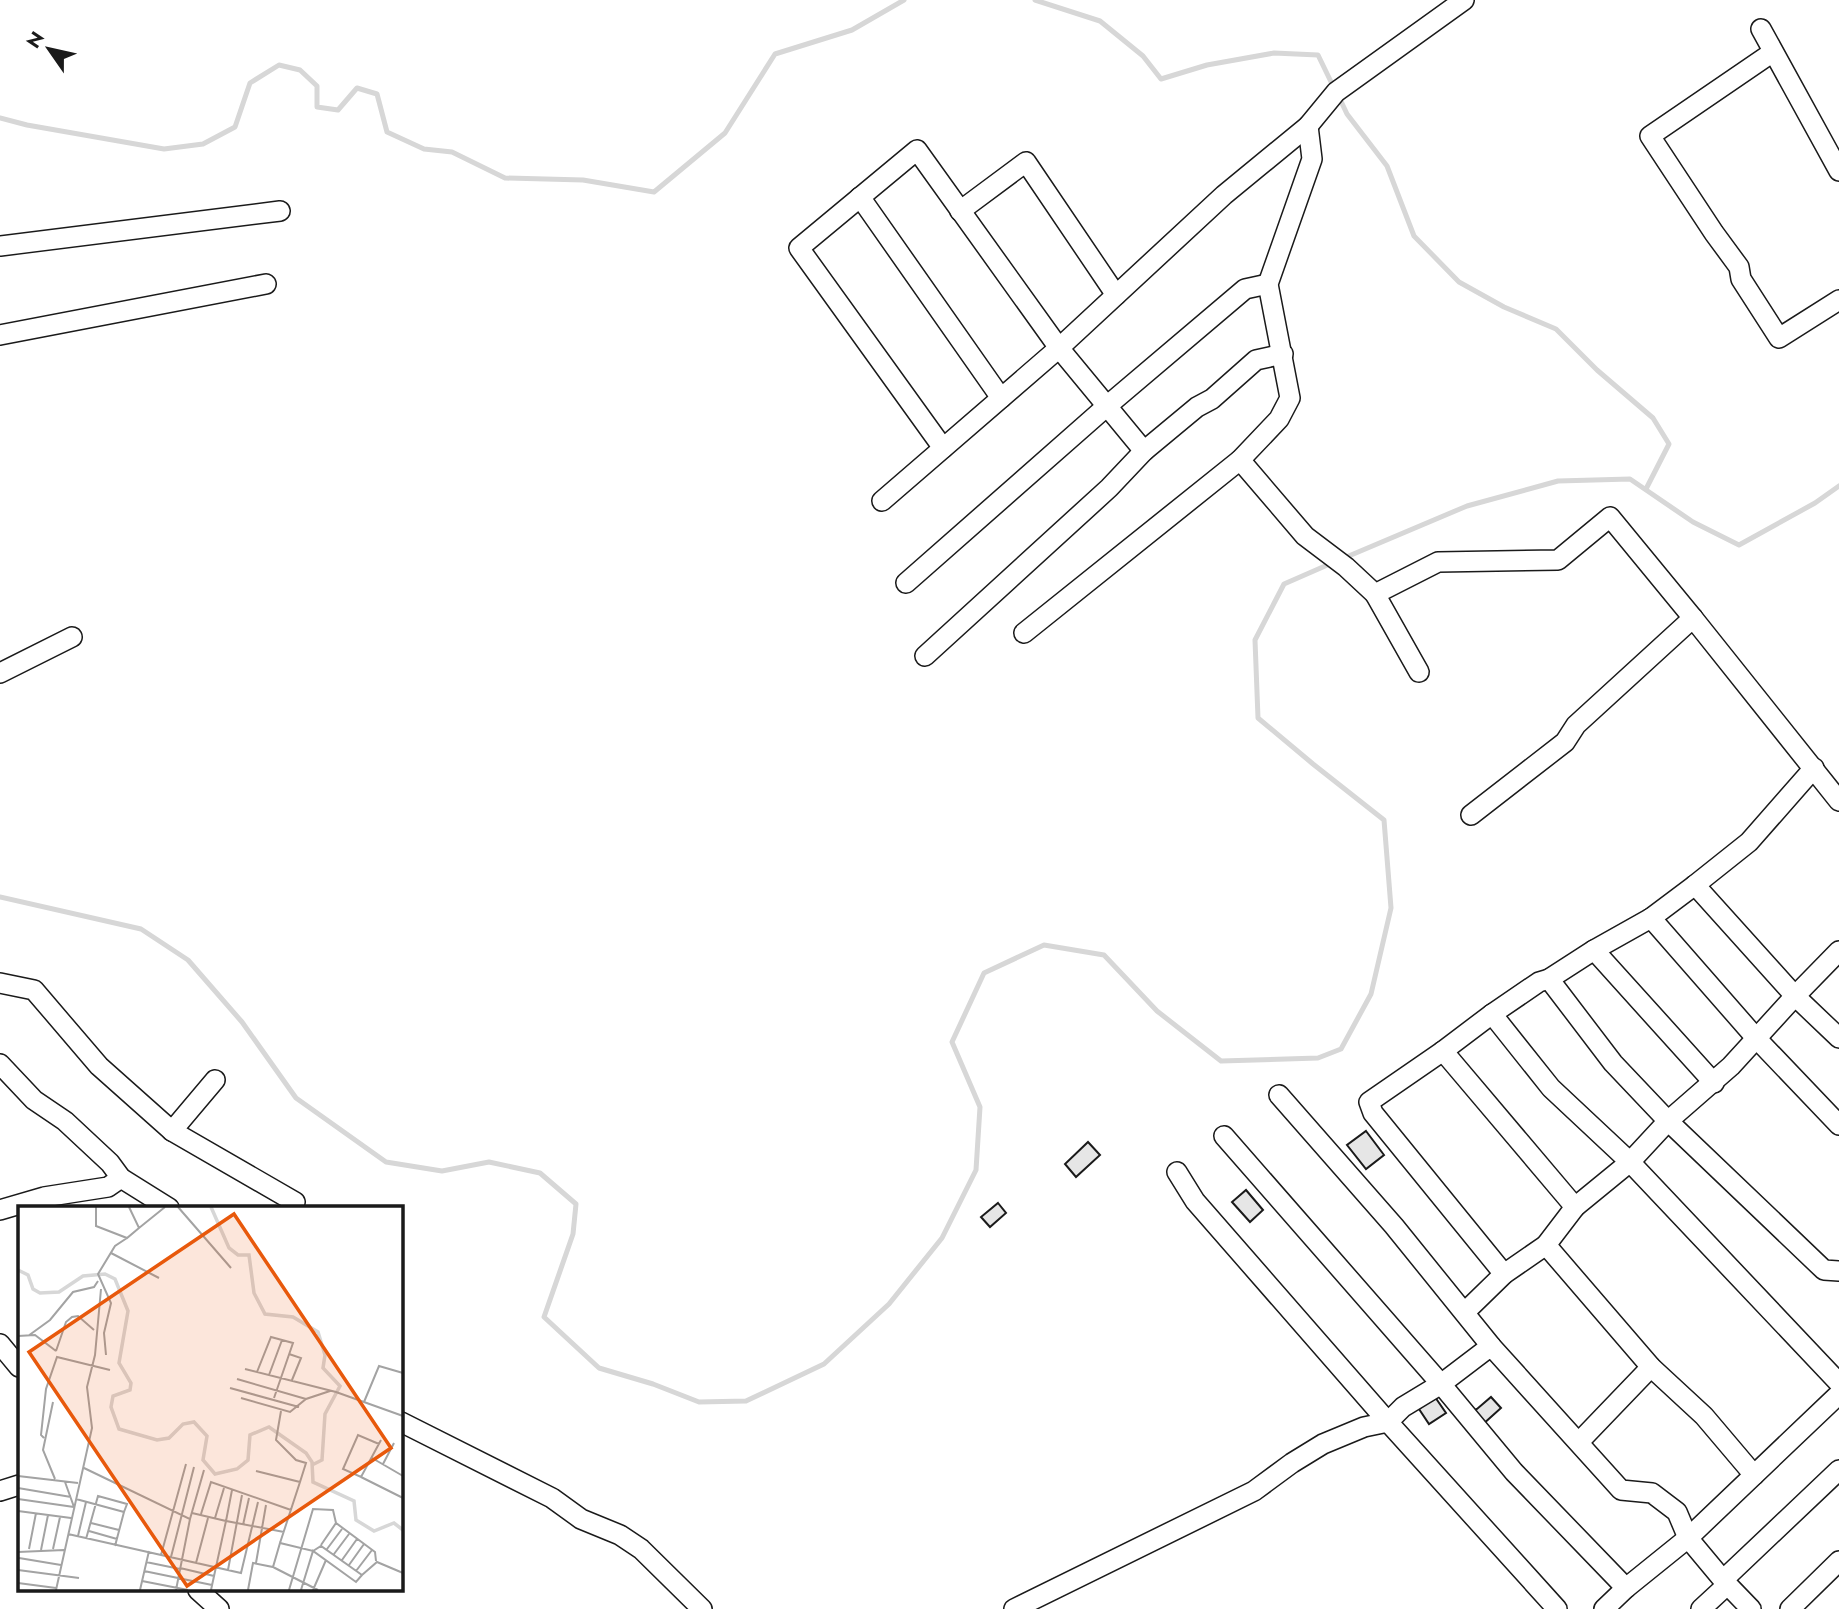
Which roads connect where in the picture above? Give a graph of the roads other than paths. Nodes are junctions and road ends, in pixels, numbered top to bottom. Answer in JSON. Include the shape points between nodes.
{"nodes":[{"id":1,"x":1464,"y":0,"type":"edge"},
{"id":2,"x":1761,"y":29,"type":"dead end"},
{"id":3,"x":1773,"y":52,"type":"junction"},
{"id":4,"x":1308,"y":126,"type":"junction"},
{"id":5,"x":1831,"y":138,"type":"edge"},
{"id":6,"x":1839,"y":171,"type":"edge"},
{"id":7,"x":860,"y":197,"type":"junction"},
{"id":8,"x":280,"y":211,"type":"dead end"},
{"id":9,"x":960,"y":211,"type":"junction"},
{"id":10,"x":0,"y":246,"type":"edge"},
{"id":11,"x":266,"y":284,"type":"dead end"},
{"id":12,"x":1268,"y":284,"type":"junction"},
{"id":13,"x":1116,"y":295,"type":"junction"},
{"id":14,"x":1839,"y":300,"type":"edge"},
{"id":15,"x":0,"y":335,"type":"edge"},
{"id":16,"x":1059,"y":348,"type":"junction"},
{"id":17,"x":1283,"y":354,"type":"junction"},
{"id":18,"x":1002,"y":398,"type":"junction"},
{"id":19,"x":1107,"y":406,"type":"junction"},
{"id":20,"x":943,"y":448,"type":"junction"},
{"id":21,"x":1144,"y":451,"type":"junction"},
{"id":22,"x":1240,"y":460,"type":"junction"},
{"id":23,"x":882,"y":501,"type":"dead end"},
{"id":24,"x":906,"y":583,"type":"dead end"},
{"id":25,"x":1375,"y":594,"type":"junction"},
{"id":26,"x":1693,"y":618,"type":"junction"},
{"id":27,"x":1024,"y":634,"type":"dead end"},
{"id":28,"x":72,"y":637,"type":"dead end"},
{"id":29,"x":925,"y":656,"type":"dead end"},
{"id":30,"x":1419,"y":672,"type":"dead end"},
{"id":31,"x":0,"y":673,"type":"edge"},
{"id":32,"x":1814,"y":768,"type":"junction"},
{"id":33,"x":1839,"y":801,"type":"edge"},
{"id":34,"x":1471,"y":815,"type":"dead end"},
{"id":35,"x":1695,"y":885,"type":"junction"},
{"id":36,"x":1651,"y":918,"type":"junction"},
{"id":37,"x":1594,"y":950,"type":"junction"},
{"id":38,"x":1839,"y":951,"type":"edge"},
{"id":39,"x":1549,"y":979,"type":"junction"},
{"id":40,"x":0,"y":983,"type":"edge"},
{"id":41,"x":1795,"y":996,"type":"junction"},
{"id":42,"x":1492,"y":1014,"type":"junction"},
{"id":43,"x":1756,"y":1038,"type":"junction"},
{"id":44,"x":1839,"y":1038,"type":"edge"},
{"id":45,"x":1443,"y":1051,"type":"junction"},
{"id":46,"x":0,"y":1064,"type":"edge"},
{"id":47,"x":215,"y":1080,"type":"dead end"},
{"id":48,"x":1714,"y":1083,"type":"junction"},
{"id":49,"x":1279,"y":1095,"type":"dead end"},
{"id":50,"x":1668,"y":1122,"type":"junction"},
{"id":51,"x":1839,"y":1125,"type":"edge"},
{"id":52,"x":172,"y":1131,"type":"junction"},
{"id":53,"x":1224,"y":1136,"type":"dead end"},
{"id":54,"x":1630,"y":1162,"type":"junction"},
{"id":55,"x":1177,"y":1172,"type":"dead end"},
{"id":56,"x":121,"y":1178,"type":"junction"},
{"id":57,"x":295,"y":1202,"type":"dead end"},
{"id":58,"x":166,"y":1206,"type":"edge"},
{"id":59,"x":1575,"y":1207,"type":"junction"},
{"id":60,"x":0,"y":1210,"type":"edge"},
{"id":61,"x":1546,"y":1245,"type":"junction"},
{"id":62,"x":1839,"y":1272,"type":"edge"},
{"id":63,"x":1504,"y":1274,"type":"junction"},
{"id":64,"x":1465,"y":1312,"type":"junction"},
{"id":65,"x":0,"y":1344,"type":"edge"},
{"id":66,"x":1491,"y":1346,"type":"junction"},
{"id":67,"x":18,"y":1366,"type":"edge"},
{"id":68,"x":1651,"y":1367,"type":"junction"},
{"id":69,"x":1839,"y":1383,"type":"edge"},
{"id":70,"x":1441,"y":1384,"type":"junction"},
{"id":71,"x":1839,"y":1394,"type":"edge"},
{"id":72,"x":1388,"y":1422,"type":"junction"},
{"id":73,"x":402,"y":1423,"type":"edge"},
{"id":74,"x":1579,"y":1442,"type":"junction"},
{"id":75,"x":1839,"y":1470,"type":"edge"},
{"id":76,"x":1754,"y":1475,"type":"junction"},
{"id":77,"x":18,"y":1485,"type":"edge"},
{"id":78,"x":0,"y":1491,"type":"edge"},
{"id":79,"x":1688,"y":1538,"type":"junction"},
{"id":80,"x":1839,"y":1561,"type":"edge"},
{"id":81,"x":1725,"y":1583,"type":"junction"},
{"id":82,"x":1626,"y":1588,"type":"junction"},
{"id":83,"x":200,"y":1592,"type":"edge"},
{"id":84,"x":219,"y":1609,"type":"edge"},
{"id":85,"x":702,"y":1609,"type":"edge"},
{"id":86,"x":1014,"y":1609,"type":"edge"},
{"id":87,"x":1557,"y":1609,"type":"edge"},
{"id":88,"x":1604,"y":1609,"type":"edge"},
{"id":89,"x":1702,"y":1609,"type":"edge"},
{"id":90,"x":1751,"y":1609,"type":"edge"},
{"id":91,"x":1790,"y":1609,"type":"edge"}],
"edges":[{"from":1,"to":4,"type":"street","via":[[1336,92]]},
{"from":2,"to":3,"type":"street"},
{"from":3,"to":5,"type":"street"},
{"from":3,"to":14,"type":"street","via":[[1650,136],[1739,267],[1741,279],[1779,338]]},
{"from":4,"to":12,"type":"street","via":[[1312,159]]},
{"from":4,"to":13,"type":"street","via":[[1224,195]]},
{"from":5,"to":6,"type":"street"},
{"from":7,"to":9,"type":"street","via":[[917,150]]},
{"from":7,"to":18,"type":"street"},
{"from":7,"to":20,"type":"street","via":[[799,248]]},
{"from":8,"to":10,"type":"street"},
{"from":9,"to":13,"type":"street","via":[[1026,162]]},
{"from":9,"to":16,"type":"street"},
{"from":11,"to":15,"type":"street"},
{"from":12,"to":17,"type":"street"},
{"from":12,"to":19,"type":"street","via":[[1245,289]]},
{"from":13,"to":16,"type":"street"},
{"from":16,"to":18,"type":"street"},
{"from":16,"to":19,"type":"street"},
{"from":17,"to":21,"type":"street","via":[[1256,359]]},
{"from":17,"to":22,"type":"street","via":[[1290,398],[1279,419]]},
{"from":18,"to":20,"type":"street"},
{"from":19,"to":21,"type":"street"},
{"from":19,"to":24,"type":"street"},
{"from":20,"to":23,"type":"street"},
{"from":21,"to":29,"type":"street"},
{"from":22,"to":25,"type":"street","via":[[1305,536]]},
{"from":22,"to":27,"type":"street"},
{"from":25,"to":26,"type":"street","via":[[1438,562],[1558,560],[1610,517]]},
{"from":25,"to":30,"type":"street"},
{"from":26,"to":32,"type":"street"},
{"from":26,"to":34,"type":"street","via":[[1576,725],[1565,742]]},
{"from":28,"to":31,"type":"street"},
{"from":32,"to":33,"type":"street"},
{"from":32,"to":35,"type":"street","via":[[1749,842]]},
{"from":35,"to":36,"type":"street"},
{"from":35,"to":41,"type":"street"},
{"from":36,"to":37,"type":"street"},
{"from":36,"to":43,"type":"street"},
{"from":37,"to":39,"type":"street"},
{"from":37,"to":48,"type":"street"},
{"from":38,"to":41,"type":"street"},
{"from":39,"to":42,"type":"street"},
{"from":39,"to":50,"type":"street","via":[[1613,1063]]},
{"from":40,"to":52,"type":"street","via":[[34,990],[99,1066]]},
{"from":41,"to":43,"type":"street"},
{"from":41,"to":44,"type":"street"},
{"from":42,"to":45,"type":"street"},
{"from":42,"to":54,"type":"street","via":[[1551,1088]]},
{"from":43,"to":48,"type":"street"},
{"from":43,"to":51,"type":"street"},
{"from":45,"to":59,"type":"street"},
{"from":45,"to":63,"type":"street","via":[[1369,1102],[1373,1113]]},
{"from":46,"to":56,"type":"street"},
{"from":47,"to":52,"type":"street"},
{"from":48,"to":50,"type":"street"},
{"from":49,"to":64,"type":"street"},
{"from":50,"to":54,"type":"street"},
{"from":50,"to":62,"type":"street","via":[[1824,1270]]},
{"from":52,"to":57,"type":"street"},
{"from":53,"to":70,"type":"street"},
{"from":54,"to":59,"type":"street"},
{"from":54,"to":69,"type":"street"},
{"from":55,"to":72,"type":"street","via":[[1195,1200]]},
{"from":56,"to":58,"type":"street"},
{"from":56,"to":60,"type":"street","via":[[108,1187],[44,1197]]},
{"from":59,"to":61,"type":"street"},
{"from":61,"to":63,"type":"street"},
{"from":61,"to":68,"type":"street"},
{"from":63,"to":64,"type":"street"},
{"from":64,"to":66,"type":"street"},
{"from":65,"to":67,"type":"street"},
{"from":66,"to":70,"type":"street"},
{"from":66,"to":74,"type":"street"},
{"from":68,"to":74,"type":"street"},
{"from":68,"to":76,"type":"street","via":[[1704,1416]]},
{"from":70,"to":72,"type":"street"},
{"from":70,"to":82,"type":"street","via":[[1514,1472]]},
{"from":71,"to":76,"type":"street"},
{"from":72,"to":86,"type":"street","via":[[1323,1444],[1254,1491]]},
{"from":72,"to":87,"type":"street"},
{"from":73,"to":85,"type":"street","via":[[552,1498],[581,1519],[620,1535],[641,1549]]},
{"from":74,"to":79,"type":"street","via":[[1621,1490],[1652,1493],[1677,1512]]},
{"from":75,"to":81,"type":"street"},
{"from":76,"to":79,"type":"street"},
{"from":77,"to":78,"type":"street"},
{"from":79,"to":81,"type":"street"},
{"from":79,"to":82,"type":"street"},
{"from":80,"to":91,"type":"street"},
{"from":81,"to":89,"type":"street"},
{"from":81,"to":90,"type":"street"},
{"from":82,"to":88,"type":"street"},
{"from":83,"to":84,"type":"street"}]}
